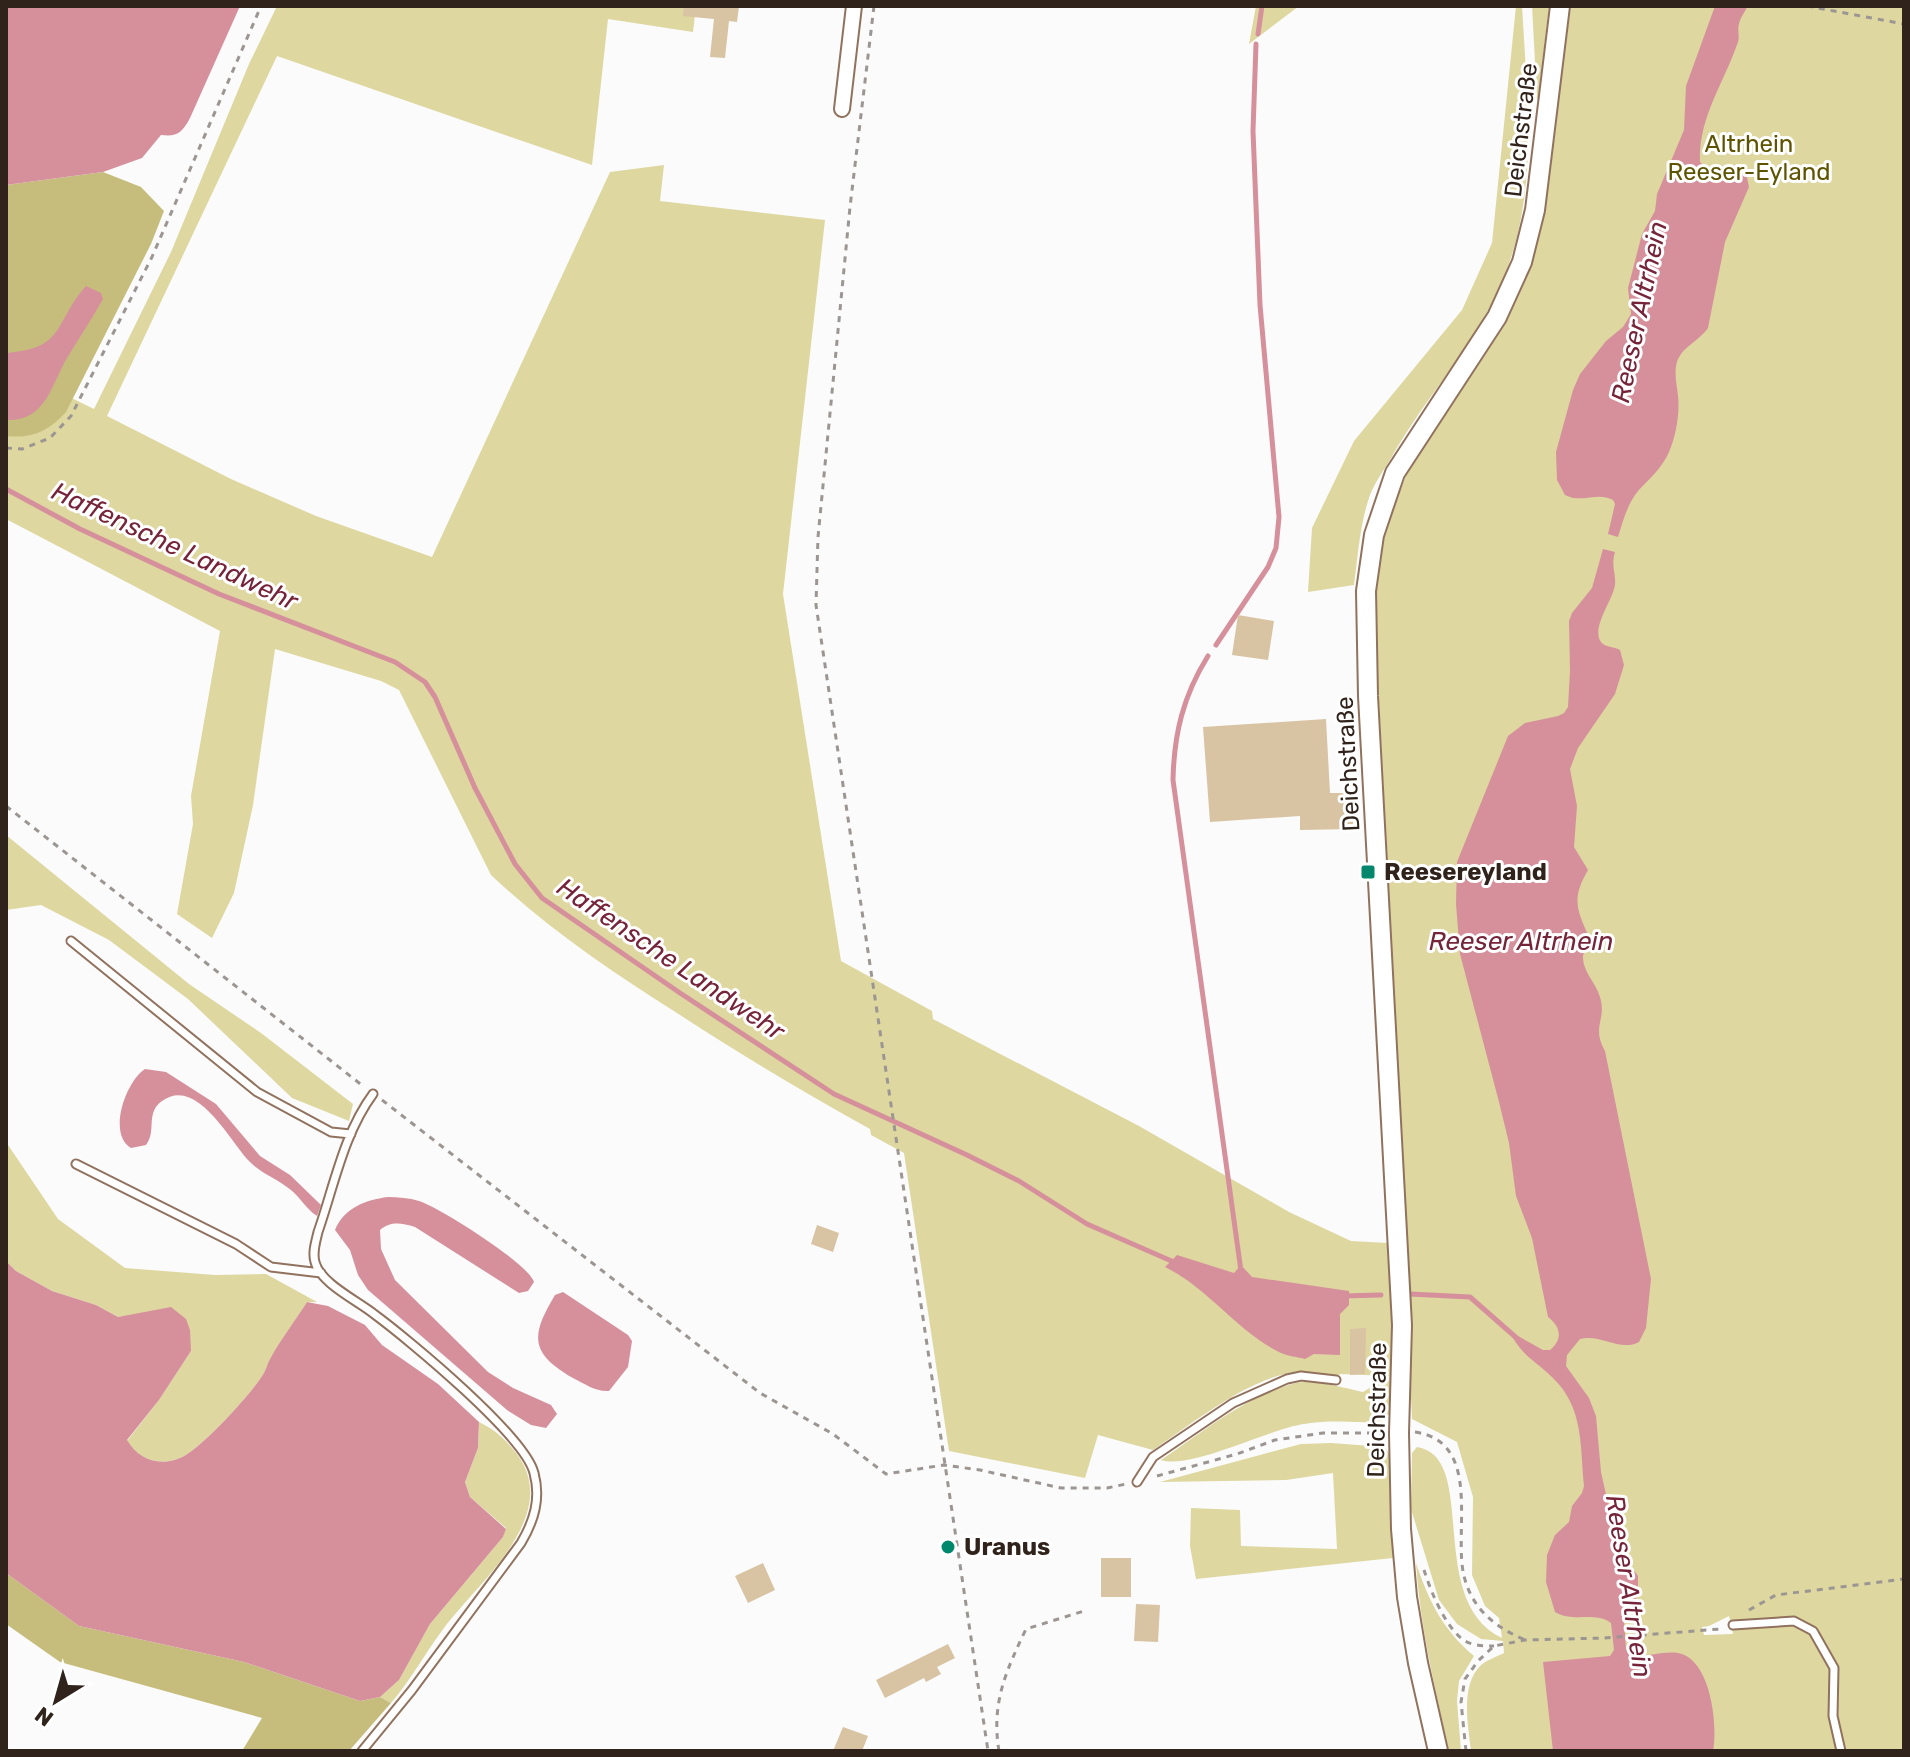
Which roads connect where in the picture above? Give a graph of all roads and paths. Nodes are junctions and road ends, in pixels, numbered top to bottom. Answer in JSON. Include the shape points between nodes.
{"nodes":[{"id":1,"x":261,"y":6,"type":"edge"},
{"id":2,"x":854,"y":6,"type":"edge"},
{"id":3,"x":874,"y":6,"type":"edge"},
{"id":4,"x":1560,"y":6,"type":"edge"},
{"id":5,"x":1807,"y":6,"type":"edge"},
{"id":6,"x":1904,"y":24,"type":"edge"},
{"id":7,"x":842,"y":109,"type":"dead end"},
{"id":8,"x":6,"y":448,"type":"edge"},
{"id":9,"x":6,"y":806,"type":"edge"},
{"id":10,"x":71,"y":941,"type":"dead end"},
{"id":11,"x":373,"y":1094,"type":"junction"},
{"id":12,"x":351,"y":1134,"type":"junction"},
{"id":13,"x":76,"y":1164,"type":"dead end"},
{"id":14,"x":321,"y":1273,"type":"junction"},
{"id":15,"x":1904,"y":1304,"type":"edge"},
{"id":16,"x":1904,"y":1351,"type":"edge"},
{"id":17,"x":1336,"y":1380,"type":"dead end"},
{"id":18,"x":1399,"y":1433,"type":"junction"},
{"id":19,"x":944,"y":1465,"type":"junction"},
{"id":20,"x":1137,"y":1482,"type":"junction"},
{"id":21,"x":1422,"y":1563,"type":"dead end"},
{"id":22,"x":1904,"y":1579,"type":"edge"},
{"id":23,"x":1084,"y":1611,"type":"dead end"},
{"id":24,"x":1733,"y":1625,"type":"junction"},
{"id":25,"x":1525,"y":1640,"type":"junction"},
{"id":26,"x":1494,"y":1646,"type":"junction"},
{"id":27,"x":362,"y":1751,"type":"edge"},
{"id":28,"x":988,"y":1751,"type":"edge"},
{"id":29,"x":999,"y":1751,"type":"edge"},
{"id":30,"x":1438,"y":1751,"type":"edge"},
{"id":31,"x":1466,"y":1751,"type":"edge"},
{"id":32,"x":1841,"y":1751,"type":"edge"}],
"edges":[{"from":1,"to":8,"type":"path","via":[[152,257],[71,416],[50,438],[22,449]]},
{"from":2,"to":7,"type":"street"},
{"from":3,"to":19,"type":"path","via":[[818,537],[816,605]]},
{"from":4,"to":18,"type":"street","name":"Deichstraße","via":[[1535,210],[1522,262],[1497,317],[1395,473],[1374,535],[1366,591],[1402,1325]]},
{"from":5,"to":6,"type":"path"},
{"from":9,"to":11,"type":"path"},
{"from":10,"to":12,"type":"lane","via":[[257,1092],[331,1132]]},
{"from":11,"to":12,"type":"lane"},
{"from":11,"to":19,"type":"path","via":[[760,1393],[833,1434],[886,1474]]},
{"from":12,"to":14,"type":"lane","via":[[314,1248]]},
{"from":13,"to":14,"type":"lane","via":[[271,1267]]},
{"from":14,"to":27,"type":"lane","via":[[501,1426],[534,1470],[537,1492],[532,1525],[521,1543]]},
{"from":15,"to":16,"type":"path"},
{"from":17,"to":20,"type":"lane","via":[[1287,1379],[1233,1403],[1153,1457]]},
{"from":18,"to":20,"type":"path","via":[[1284,1439]]},
{"from":18,"to":25,"type":"path","via":[[1435,1436],[1451,1456],[1462,1499],[1463,1575],[1485,1616]]},
{"from":18,"to":30,"type":"street","name":"Deichstraße","via":[[1407,1597]]},
{"from":19,"to":20,"type":"path","via":[[1061,1488]]},
{"from":19,"to":28,"type":"path"},
{"from":21,"to":26,"type":"path","via":[[1434,1600],[1462,1639]]},
{"from":22,"to":24,"type":"path","via":[[1776,1595],[1756,1604]]},
{"from":23,"to":29,"type":"path","via":[[1026,1629],[999,1690]]},
{"from":24,"to":25,"type":"path","via":[[1710,1632]]},
{"from":24,"to":32,"type":"lane","via":[[1794,1621],[1813,1631],[1834,1668],[1833,1716]]},
{"from":25,"to":26,"type":"path"},
{"from":26,"to":31,"type":"path","via":[[1465,1679],[1461,1702]]}]}
